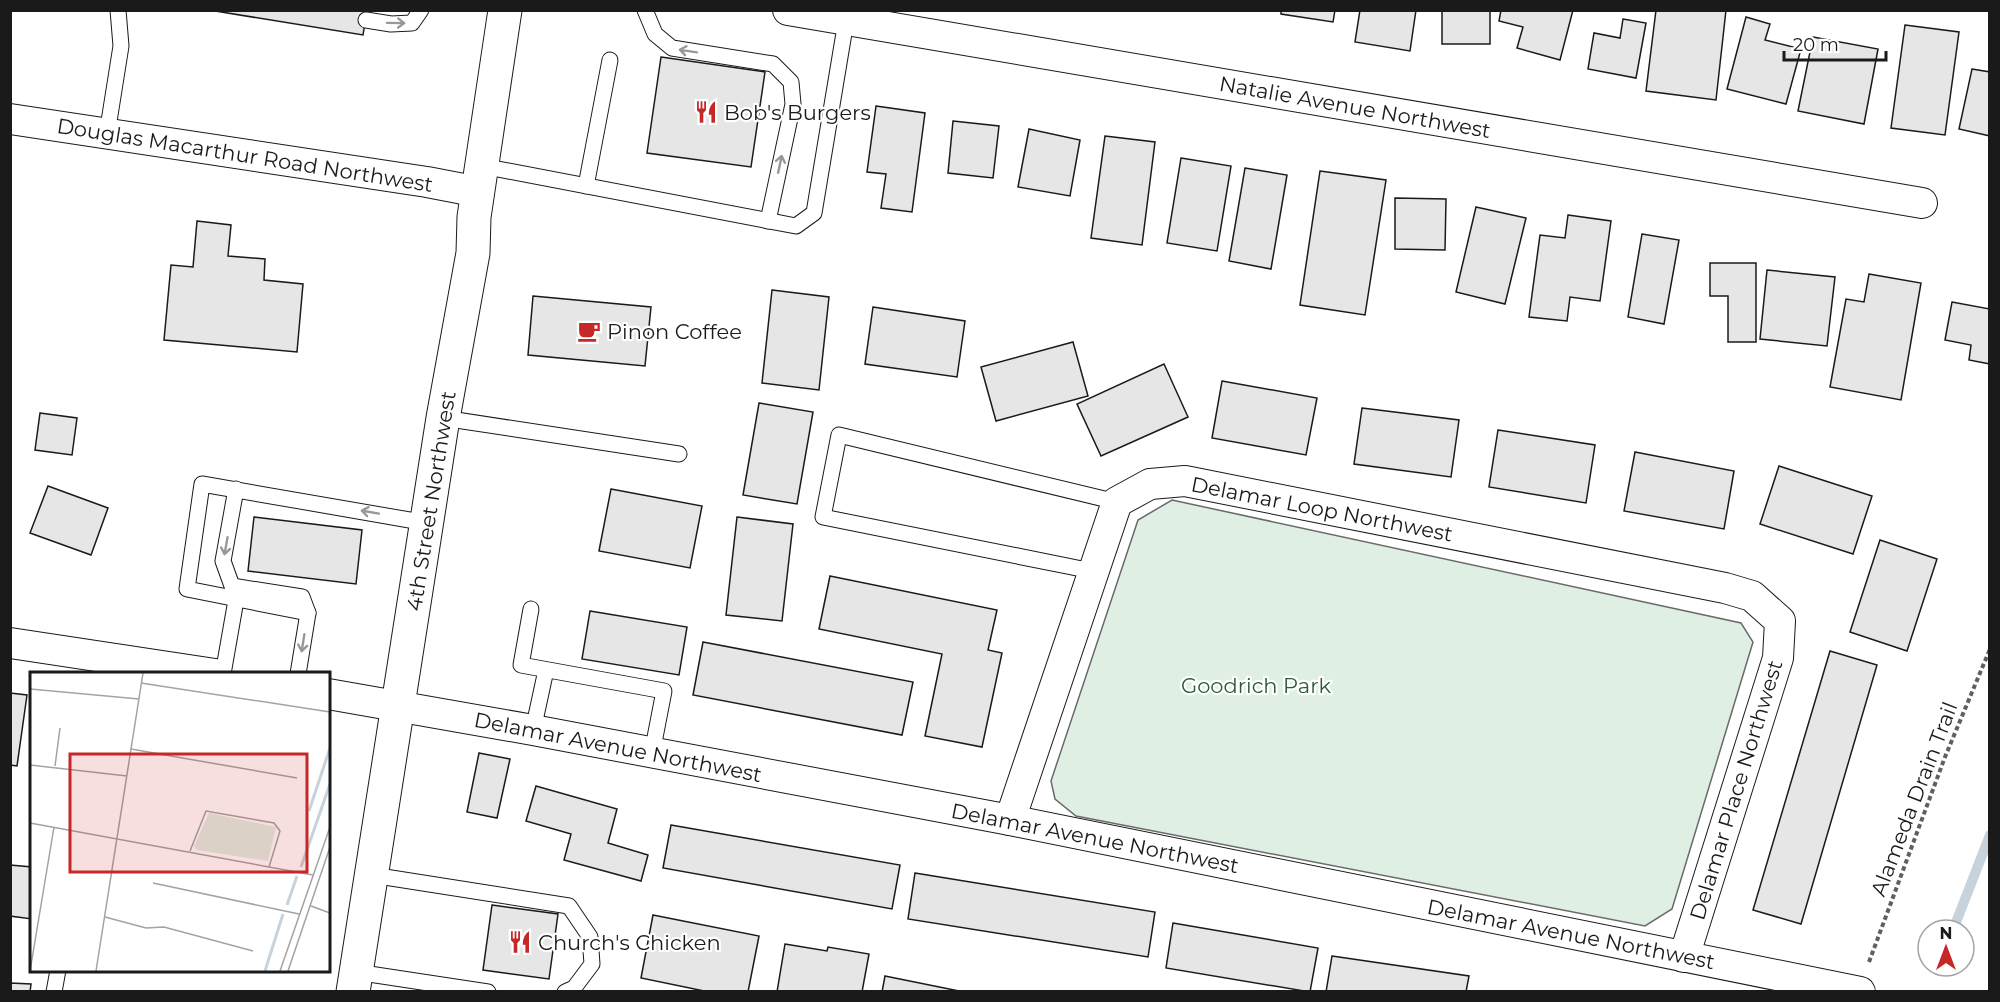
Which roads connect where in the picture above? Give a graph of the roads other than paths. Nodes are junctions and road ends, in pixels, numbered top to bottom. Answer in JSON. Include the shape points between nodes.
{"nodes":[{"id":1,"x":118,"y":10,"type":"edge"},
{"id":2,"x":421,"y":10,"type":"edge"},
{"id":3,"x":505,"y":10,"type":"edge"},
{"id":4,"x":645,"y":10,"type":"edge"},
{"id":5,"x":793,"y":11,"type":"edge"},
{"id":6,"x":366,"y":20,"type":"dead end"},
{"id":7,"x":846,"y":21,"type":"junction"},
{"id":8,"x":610,"y":60,"type":"dead end"},
{"id":9,"x":10,"y":119,"type":"edge"},
{"id":10,"x":107,"y":134,"type":"junction"},
{"id":11,"x":481,"y":179,"type":"junction"},
{"id":12,"x":586,"y":186,"type":"junction"},
{"id":13,"x":1922,"y":203,"type":"dead end"},
{"id":14,"x":768,"y":221,"type":"junction"},
{"id":15,"x":444,"y":418,"type":"junction"},
{"id":16,"x":679,"y":454,"type":"dead end"},
{"id":17,"x":236,"y":489,"type":"junction"},
{"id":18,"x":1116,"y":502,"type":"junction"},
{"id":19,"x":427,"y":523,"type":"junction"},
{"id":20,"x":1092,"y":572,"type":"junction"},
{"id":21,"x":236,"y":600,"type":"junction"},
{"id":22,"x":531,"y":609,"type":"dead end"},
{"id":23,"x":308,"y":613,"type":"junction"},
{"id":24,"x":1780,"y":621,"type":"joint"},
{"id":25,"x":10,"y":643,"type":"edge"},
{"id":26,"x":106,"y":666,"type":"edge"},
{"id":27,"x":546,"y":670,"type":"junction"},
{"id":28,"x":188,"y":672,"type":"edge"},
{"id":29,"x":223,"y":672,"type":"edge"},
{"id":30,"x":298,"y":672,"type":"edge"},
{"id":31,"x":330,"y":694,"type":"edge"},
{"id":32,"x":399,"y":707,"type":"junction"},
{"id":33,"x":533,"y":730,"type":"junction"},
{"id":34,"x":652,"y":753,"type":"junction"},
{"id":35,"x":1010,"y":820,"type":"junction"},
{"id":36,"x":372,"y":875,"type":"junction"},
{"id":37,"x":1684,"y":957,"type":"junction"},
{"id":38,"x":58,"y":972,"type":"edge"},
{"id":39,"x":355,"y":982,"type":"edge"},
{"id":40,"x":54,"y":992,"type":"edge"},
{"id":41,"x":488,"y":992,"type":"edge"},
{"id":42,"x":565,"y":992,"type":"edge"},
{"id":43,"x":1860,"y":992,"type":"edge"}],
"edges":[{"from":1,"to":10,"type":"lane","via":[[121,46]]},
{"from":6,"to":2,"type":"lane","one_way":true,"via":[[412,23]]},
{"from":3,"to":11,"type":"main road","name":"4th Street Northwest"},
{"from":14,"to":4,"type":"lane","one_way":true,"via":[[793,104],[791,82],[773,64],[672,48],[655,34]]},
{"from":5,"to":7,"type":"street","name":"Natalie Avenue Northwest"},
{"from":7,"to":13,"type":"street","name":"Natalie Avenue Northwest"},
{"from":7,"to":14,"type":"lane","via":[[814,213],[796,226]]},
{"from":8,"to":12,"type":"lane"},
{"from":9,"to":10,"type":"street","name":"Douglas Macarthur Road Northwest"},
{"from":10,"to":11,"type":"street","name":"Douglas Macarthur Road Northwest","via":[[427,182]]},
{"from":11,"to":12,"type":"lane"},
{"from":11,"to":15,"type":"main road","name":"4th Street Northwest","via":[[473,253]]},
{"from":12,"to":14,"type":"lane"},
{"from":15,"to":16,"type":"lane"},
{"from":15,"to":19,"type":"main road","name":"4th Street Northwest"},
{"from":19,"to":17,"type":"lane","one_way":true},
{"from":17,"to":21,"type":"lane","via":[[202,484],[187,590]]},
{"from":17,"to":23,"type":"lane","one_way":true,"via":[[223,561],[232,586],[302,597]]},
{"from":18,"to":20,"type":"street"},
{"from":18,"to":20,"type":"lane","via":[[838,435],[823,517]]},
{"from":18,"to":24,"type":"street","name":"Delamar Loop Northwest","via":[[1150,484],[1185,481],[1725,588],[1752,596]]},
{"from":19,"to":32,"type":"main road","name":"4th Street Northwest"},
{"from":20,"to":35,"type":"street"},
{"from":21,"to":23,"type":"lane"},
{"from":21,"to":29,"type":"lane"},
{"from":22,"to":27,"type":"lane","via":[[521,665]]},
{"from":23,"to":30,"type":"lane","one_way":true},
{"from":24,"to":37,"type":"street","name":"Delamar Place Northwest","via":[[1778,658]]},
{"from":25,"to":26,"type":"street"},
{"from":26,"to":28,"type":"street"},
{"from":27,"to":33,"type":"lane"},
{"from":27,"to":34,"type":"lane","via":[[664,691]]},
{"from":31,"to":32,"type":"street","name":"Delamar Avenue Northwest"},
{"from":32,"to":33,"type":"street","name":"Delamar Avenue Northwest"},
{"from":32,"to":36,"type":"main road","name":"4th Street Northwest"},
{"from":33,"to":34,"type":"street","name":"Delamar Avenue Northwest"},
{"from":34,"to":35,"type":"street","name":"Delamar Avenue Northwest"},
{"from":35,"to":37,"type":"street","name":"Delamar Avenue Northwest"},
{"from":36,"to":39,"type":"main road","name":"4th Street Northwest"},
{"from":36,"to":42,"type":"lane","via":[[569,906],[590,937],[591,964],[574,988]]},
{"from":37,"to":43,"type":"street","name":"Delamar Avenue Northwest"},
{"from":38,"to":40,"type":"lane"},
{"from":39,"to":41,"type":"lane"}]}
